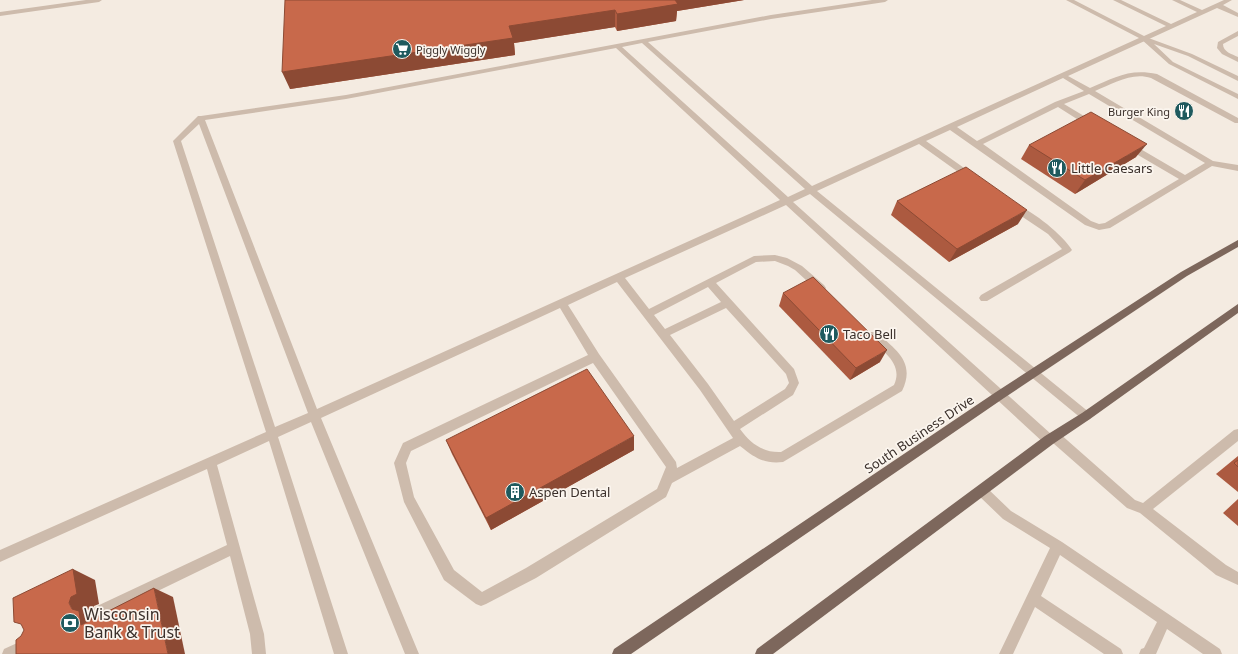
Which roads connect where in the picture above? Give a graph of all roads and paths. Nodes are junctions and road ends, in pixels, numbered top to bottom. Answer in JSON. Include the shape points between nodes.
{"nodes":[{"id":1,"x":99,"y":0,"type":"edge"},
{"id":2,"x":885,"y":0,"type":"edge"},
{"id":3,"x":1069,"y":0,"type":"edge"},
{"id":4,"x":1116,"y":0,"type":"edge"},
{"id":5,"x":1175,"y":0,"type":"edge"},
{"id":6,"x":1228,"y":0,"type":"edge"},
{"id":7,"x":1217,"y":6,"type":"junction"},
{"id":8,"x":1202,"y":12,"type":"junction"},
{"id":9,"x":0,"y":14,"type":"edge"},
{"id":10,"x":1238,"y":15,"type":"edge"},
{"id":11,"x":1171,"y":26,"type":"junction"},
{"id":12,"x":1238,"y":33,"type":"edge"},
{"id":13,"x":1143,"y":38,"type":"junction"},
{"id":14,"x":643,"y":41,"type":"junction"},
{"id":15,"x":618,"y":46,"type":"junction"},
{"id":16,"x":1238,"y":60,"type":"edge"},
{"id":17,"x":1062,"y":75,"type":"junction"},
{"id":18,"x":1238,"y":79,"type":"edge"},
{"id":19,"x":1090,"y":91,"type":"junction"},
{"id":20,"x":1238,"y":97,"type":"edge"},
{"id":21,"x":1058,"y":104,"type":"junction"},
{"id":22,"x":201,"y":118,"type":"junction"},
{"id":23,"x":1238,"y":121,"type":"edge"},
{"id":24,"x":950,"y":126,"type":"junction"},
{"id":25,"x":1098,"y":127,"type":"edge"},
{"id":26,"x":919,"y":140,"type":"junction"},
{"id":27,"x":1124,"y":143,"type":"edge"},
{"id":28,"x":977,"y":144,"type":"junction"},
{"id":29,"x":1211,"y":162,"type":"junction"},
{"id":30,"x":1238,"y":168,"type":"edge"},
{"id":31,"x":1184,"y":178,"type":"junction"},
{"id":32,"x":982,"y":184,"type":"edge"},
{"id":33,"x":810,"y":189,"type":"junction"},
{"id":34,"x":786,"y":200,"type":"junction"},
{"id":35,"x":1007,"y":202,"type":"edge"},
{"id":36,"x":1238,"y":243,"type":"edge"},
{"id":37,"x":618,"y":276,"type":"junction"},
{"id":38,"x":709,"y":282,"type":"junction"},
{"id":39,"x":827,"y":294,"type":"edge"},
{"id":40,"x":984,"y":298,"type":"dead end"},
{"id":41,"x":561,"y":302,"type":"junction"},
{"id":42,"x":727,"y":303,"type":"junction"},
{"id":43,"x":1238,"y":308,"type":"edge"},
{"id":44,"x":647,"y":314,"type":"junction"},
{"id":45,"x":862,"y":326,"type":"edge"},
{"id":46,"x":663,"y":334,"type":"junction"},
{"id":47,"x":596,"y":357,"type":"junction"},
{"id":48,"x":1034,"y":373,"type":"junction"},
{"id":49,"x":1000,"y":395,"type":"junction"},
{"id":50,"x":314,"y":415,"type":"junction"},
{"id":51,"x":1086,"y":416,"type":"junction"},
{"id":52,"x":732,"y":427,"type":"junction"},
{"id":53,"x":272,"y":434,"type":"junction"},
{"id":54,"x":1238,"y":434,"type":"edge"},
{"id":55,"x":1052,"y":439,"type":"junction"},
{"id":56,"x":741,"y":440,"type":"junction"},
{"id":57,"x":211,"y":462,"type":"junction"},
{"id":58,"x":667,"y":478,"type":"junction"},
{"id":59,"x":982,"y":490,"type":"junction"},
{"id":60,"x":1144,"y":508,"type":"junction"},
{"id":61,"x":1058,"y":546,"type":"junction"},
{"id":62,"x":234,"y":548,"type":"junction"},
{"id":63,"x":0,"y":556,"type":"edge"},
{"id":64,"x":1238,"y":579,"type":"edge"},
{"id":65,"x":1033,"y":598,"type":"junction"},
{"id":66,"x":100,"y":612,"type":"dead end"},
{"id":67,"x":1165,"y":619,"type":"junction"},
{"id":68,"x":40,"y":639,"type":"edge"},
{"id":69,"x":9,"y":654,"type":"edge"},
{"id":70,"x":259,"y":654,"type":"edge"},
{"id":71,"x":341,"y":654,"type":"edge"},
{"id":72,"x":412,"y":654,"type":"edge"},
{"id":73,"x":619,"y":654,"type":"edge"},
{"id":74,"x":762,"y":654,"type":"edge"},
{"id":75,"x":1006,"y":654,"type":"edge"},
{"id":76,"x":1116,"y":654,"type":"edge"},
{"id":77,"x":1146,"y":654,"type":"edge"},
{"id":78,"x":1215,"y":654,"type":"edge"}],
"edges":[{"from":1,"to":9,"type":"street"},
{"from":2,"to":14,"type":"street","via":[[771,17]]},
{"from":3,"to":13,"type":"street"},
{"from":4,"to":11,"type":"street"},
{"from":5,"to":8,"type":"street"},
{"from":6,"to":7,"type":"street"},
{"from":7,"to":8,"type":"street"},
{"from":7,"to":10,"type":"street"},
{"from":8,"to":11,"type":"street"},
{"from":11,"to":13,"type":"street"},
{"from":12,"to":16,"type":"street","via":[[1220,43],[1224,53]]},
{"from":13,"to":17,"type":"street"},
{"from":13,"to":18,"type":"street","via":[[1190,55]]},
{"from":13,"to":20,"type":"street","via":[[1171,63]]},
{"from":14,"to":15,"type":"street"},
{"from":14,"to":33,"type":"street"},
{"from":15,"to":22,"type":"street","via":[[346,97]]},
{"from":15,"to":34,"type":"street"},
{"from":17,"to":19,"type":"street"},
{"from":17,"to":24,"type":"street"},
{"from":19,"to":21,"type":"street"},
{"from":19,"to":23,"type":"street","via":[[1131,74],[1146,74]]},
{"from":19,"to":29,"type":"street"},
{"from":21,"to":25,"type":"street"},
{"from":21,"to":28,"type":"street"},
{"from":22,"to":50,"type":"street"},
{"from":22,"to":53,"type":"street","via":[[177,141]]},
{"from":24,"to":26,"type":"street"},
{"from":24,"to":28,"type":"street"},
{"from":26,"to":32,"type":"street","via":[[959,173]]},
{"from":26,"to":33,"type":"street"},
{"from":27,"to":31,"type":"street"},
{"from":28,"to":31,"type":"street","via":[[1088,223],[1099,227],[1107,226]]},
{"from":29,"to":30,"type":"street"},
{"from":29,"to":31,"type":"street"},
{"from":33,"to":34,"type":"street"},
{"from":33,"to":48,"type":"street"},
{"from":34,"to":37,"type":"street"},
{"from":34,"to":49,"type":"street"},
{"from":35,"to":40,"type":"street","via":[[1058,237],[1067,250]]},
{"from":36,"to":48,"type":"main road","name":"South Business Drive","via":[[1184,274]]},
{"from":37,"to":41,"type":"street"},
{"from":37,"to":44,"type":"street"},
{"from":38,"to":39,"type":"street","via":[[754,259],[782,258],[798,267]]},
{"from":38,"to":42,"type":"street"},
{"from":38,"to":44,"type":"street"},
{"from":41,"to":47,"type":"street"},
{"from":41,"to":50,"type":"street"},
{"from":42,"to":46,"type":"street"},
{"from":42,"to":52,"type":"street","via":[[790,372],[794,383],[789,392]]},
{"from":43,"to":51,"type":"main road"},
{"from":44,"to":46,"type":"street"},
{"from":45,"to":56,"type":"street","via":[[896,358],[903,369],[904,380],[898,388],[783,457],[770,458],[754,452]]},
{"from":46,"to":52,"type":"street"},
{"from":47,"to":58,"type":"street","via":[[672,466]]},
{"from":47,"to":58,"type":"street","via":[[407,447],[400,463],[408,498],[449,575],[481,599],[531,573],[662,493]]},
{"from":48,"to":49,"type":"main road","name":"South Business Drive"},
{"from":48,"to":51,"type":"street"},
{"from":49,"to":55,"type":"street"},
{"from":49,"to":73,"type":"main road","name":"South Business Drive"},
{"from":50,"to":53,"type":"street"},
{"from":50,"to":72,"type":"street"},
{"from":51,"to":55,"type":"main road"},
{"from":52,"to":56,"type":"street"},
{"from":53,"to":57,"type":"street"},
{"from":53,"to":71,"type":"street"},
{"from":54,"to":60,"type":"street"},
{"from":55,"to":59,"type":"main road"},
{"from":55,"to":60,"type":"street","via":[[1131,504]]},
{"from":56,"to":58,"type":"street"},
{"from":57,"to":62,"type":"street"},
{"from":57,"to":63,"type":"street"},
{"from":59,"to":61,"type":"street","via":[[1007,515]]},
{"from":59,"to":74,"type":"main road"},
{"from":60,"to":64,"type":"street","via":[[1221,570]]},
{"from":61,"to":65,"type":"street"},
{"from":61,"to":67,"type":"street"},
{"from":62,"to":66,"type":"street"},
{"from":62,"to":70,"type":"street","via":[[257,634]]},
{"from":65,"to":75,"type":"street"},
{"from":65,"to":76,"type":"street"},
{"from":67,"to":77,"type":"street"},
{"from":67,"to":78,"type":"street"},
{"from":68,"to":69,"type":"street"}]}
